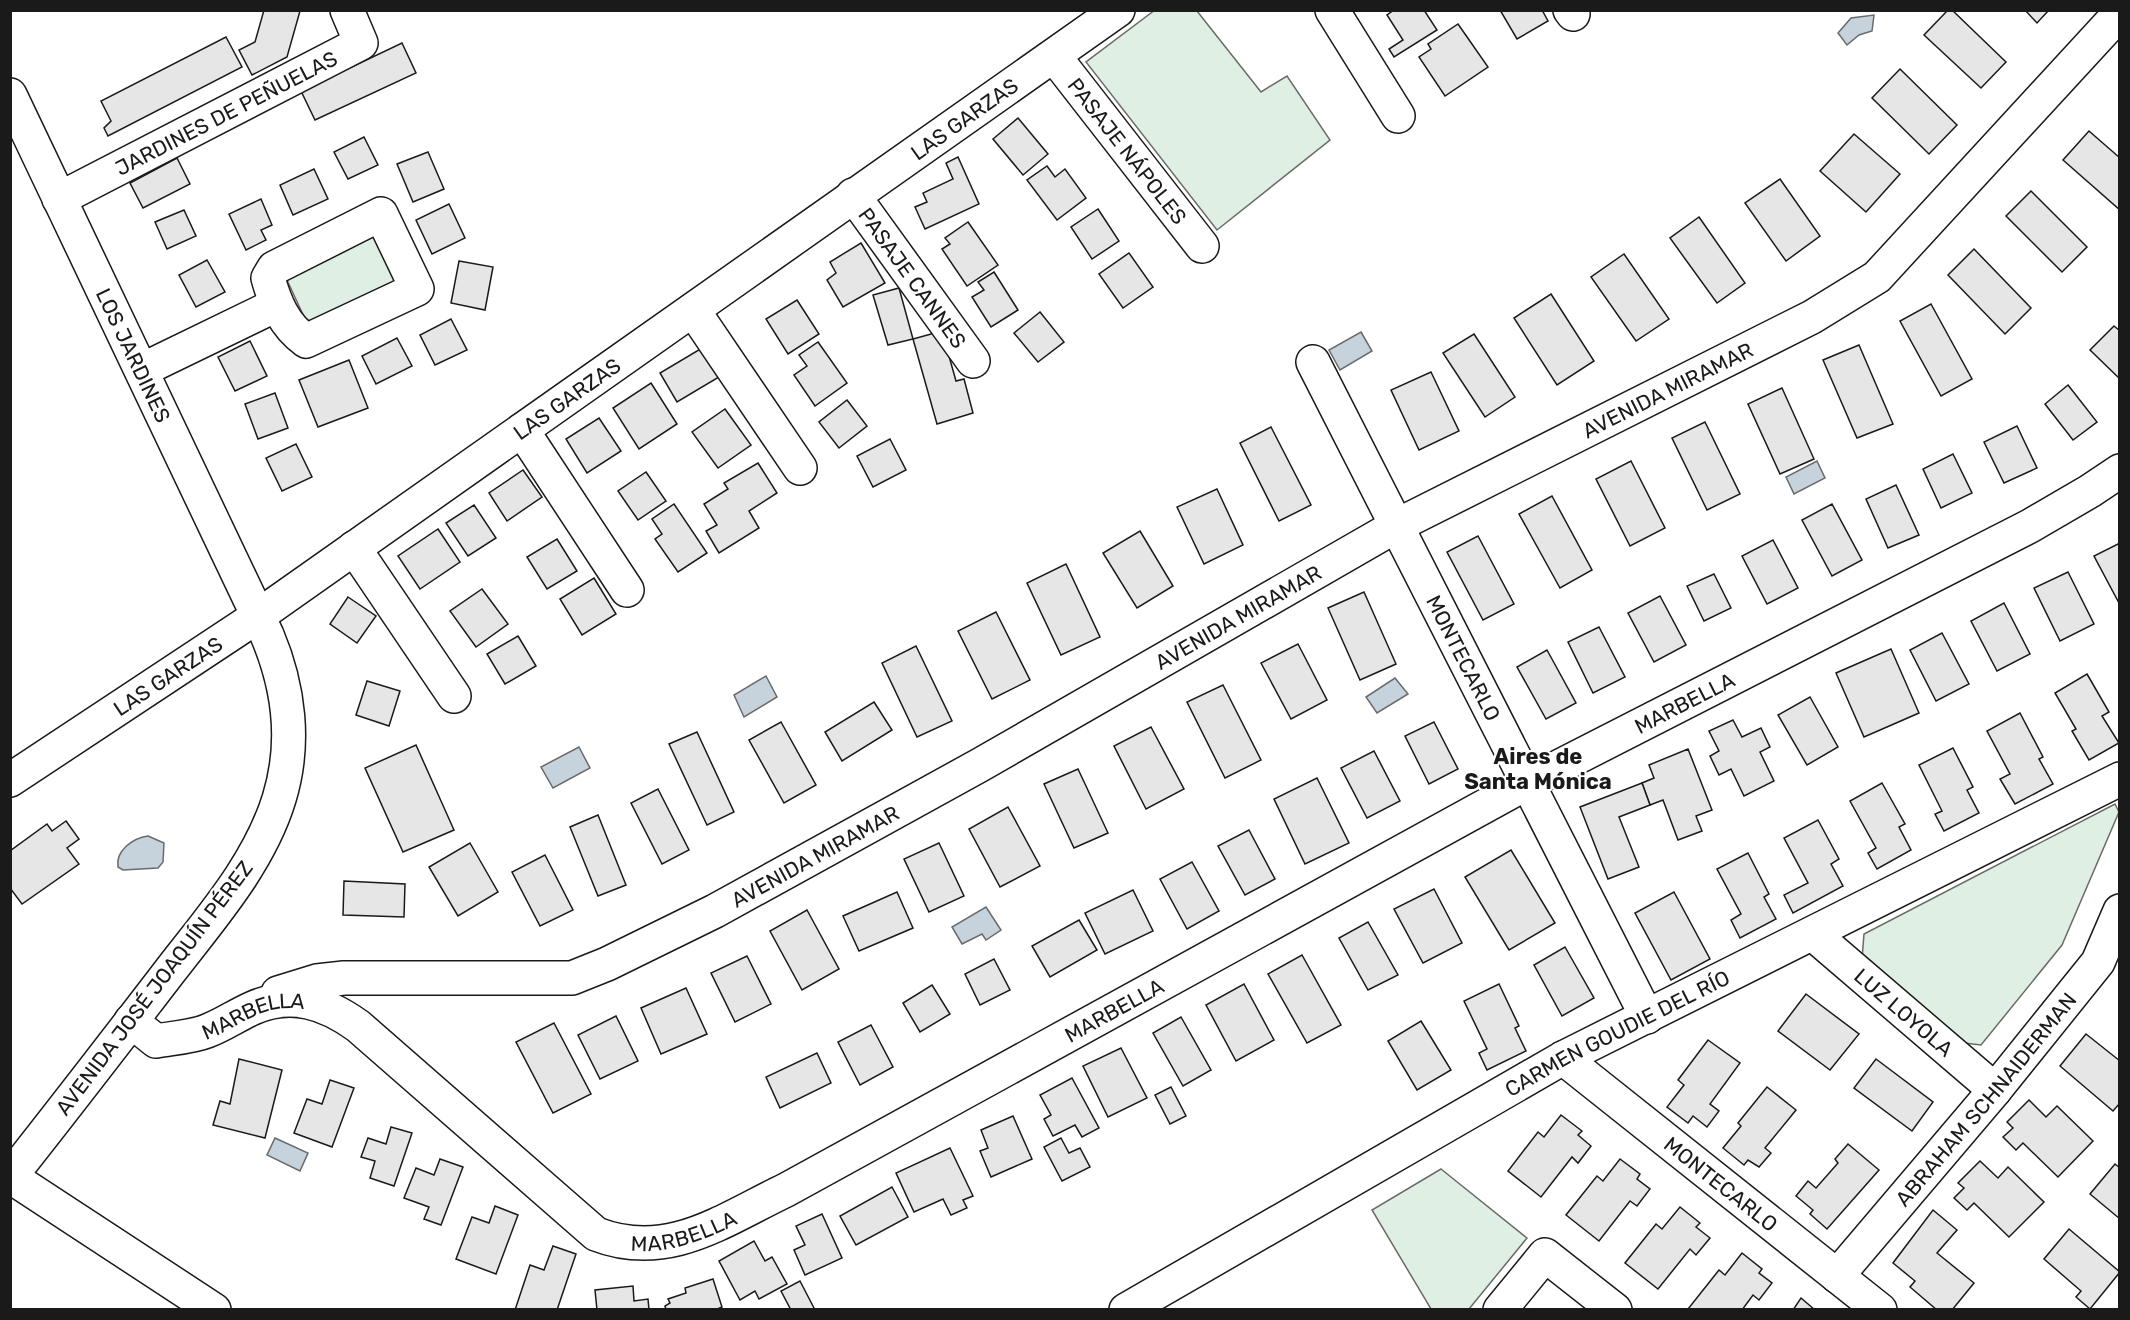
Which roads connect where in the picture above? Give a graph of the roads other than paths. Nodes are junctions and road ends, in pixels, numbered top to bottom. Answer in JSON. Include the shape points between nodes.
{"nodes":[{"id":1,"x":347,"y":10,"type":"edge"},
{"id":2,"x":1118,"y":10,"type":"edge"},
{"id":3,"x":1332,"y":10,"type":"edge"},
{"id":4,"x":2120,"y":14,"type":"edge"},
{"id":5,"x":1054,"y":56,"type":"junction"},
{"id":6,"x":10,"y":96,"type":"edge"},
{"id":7,"x":1398,"y":116,"type":"dead end"},
{"id":8,"x":853,"y":195,"type":"junction"},
{"id":9,"x":59,"y":200,"type":"junction"},
{"id":10,"x":1202,"y":246,"type":"dead end"},
{"id":11,"x":276,"y":305,"type":"dead end"},
{"id":12,"x":693,"y":310,"type":"junction"},
{"id":13,"x":973,"y":361,"type":"dead end"},
{"id":14,"x":1312,"y":362,"type":"dead end"},
{"id":15,"x":142,"y":370,"type":"junction"},
{"id":16,"x":522,"y":430,"type":"junction"},
{"id":17,"x":800,"y":468,"type":"dead end"},
{"id":18,"x":2120,"y":471,"type":"edge"},
{"id":19,"x":1396,"y":526,"type":"junction"},
{"id":20,"x":354,"y":548,"type":"junction"},
{"id":21,"x":627,"y":590,"type":"dead end"},
{"id":22,"x":258,"y":616,"type":"junction"},
{"id":23,"x":454,"y":696,"type":"dead end"},
{"id":24,"x":2120,"y":779,"type":"edge"},
{"id":25,"x":10,"y":780,"type":"edge"},
{"id":26,"x":1527,"y":783,"type":"junction"},
{"id":27,"x":2120,"y":911,"type":"edge"},
{"id":28,"x":1813,"y":934,"type":"junction"},
{"id":29,"x":256,"y":1007,"type":"junction"},
{"id":30,"x":1647,"y":1017,"type":"junction"},
{"id":31,"x":131,"y":1021,"type":"junction"},
{"id":32,"x":1563,"y":1058,"type":"junction"},
{"id":33,"x":1995,"y":1090,"type":"junction"},
{"id":34,"x":10,"y":1177,"type":"edge"},
{"id":35,"x":1837,"y":1276,"type":"junction"},
{"id":36,"x":214,"y":1310,"type":"edge"},
{"id":37,"x":1126,"y":1310,"type":"edge"},
{"id":38,"x":1500,"y":1310,"type":"edge"},
{"id":39,"x":1615,"y":1310,"type":"edge"},
{"id":40,"x":1880,"y":1310,"type":"edge"}],
"edges":[{"from":1,"to":9,"type":"street","name":"JARDINES DE PEÑUELAS","via":[[362,43]]},
{"from":2,"to":5,"type":"street","name":"LAS GARZAS"},
{"from":3,"to":7,"type":"street"},
{"from":4,"to":19,"type":"street","name":"AVENIDA MIRAMAR","via":[[1877,277],[1812,317]]},
{"from":5,"to":8,"type":"street","name":"LAS GARZAS"},
{"from":5,"to":10,"type":"street","name":"PASAJE NÁPOLES"},
{"from":6,"to":9,"type":"street","name":"LOS JARDINES"},
{"from":8,"to":12,"type":"street","name":"LAS GARZAS"},
{"from":8,"to":13,"type":"street","name":"PASAJE CANNES"},
{"from":9,"to":15,"type":"street","name":"LOS JARDINES"},
{"from":11,"to":15,"type":"street"},
{"from":12,"to":16,"type":"street","name":"LAS GARZAS"},
{"from":12,"to":17,"type":"street"},
{"from":14,"to":19,"type":"street","name":"MONTECARLO"},
{"from":15,"to":22,"type":"street","name":"LOS JARDINES"},
{"from":16,"to":20,"type":"street","name":"LAS GARZAS"},
{"from":16,"to":21,"type":"street"},
{"from":18,"to":26,"type":"street","name":"MARBELLA","via":[[2030,526]]},
{"from":19,"to":26,"type":"street","name":"MONTECARLO"},
{"from":19,"to":29,"type":"street","name":"AVENIDA MIRAMAR","via":[[970,771],[715,911],[598,968],[572,978],[548,980],[317,981],[284,989]]},
{"from":20,"to":22,"type":"street","name":"LAS GARZAS"},
{"from":20,"to":23,"type":"street"},
{"from":22,"to":25,"type":"street","name":"LAS GARZAS"},
{"from":22,"to":31,"type":"street","name":"AVENIDA JOSÉ JOAQUÍN PÉREZ","via":[[276,654],[286,696],[288,749],[280,798],[264,836],[216,911]]},
{"from":24,"to":28,"type":"street","name":"CARMEN GOUDIE DEL RÍO"},
{"from":26,"to":29,"type":"street","name":"MARBELLA","via":[[786,1190],[679,1241],[633,1244],[596,1234],[334,1009],[293,1001]]},
{"from":26,"to":30,"type":"street","name":"MONTECARLO"},
{"from":27,"to":33,"type":"street","name":"ABRAHAM SCHNAIDERMAN","via":[[2098,962]]},
{"from":28,"to":30,"type":"street","name":"CARMEN GOUDIE DEL RÍO"},
{"from":28,"to":33,"type":"street","name":"LUZ LOYOLA"},
{"from":29,"to":31,"type":"street","name":"MARBELLA","via":[[206,1032],[156,1041]]},
{"from":30,"to":32,"type":"street","name":"CARMEN GOUDIE DEL RÍO"},
{"from":31,"to":34,"type":"street","name":"AVENIDA JOSÉ JOAQUÍN PÉREZ"},
{"from":32,"to":35,"type":"street","name":"MONTECARLO"},
{"from":32,"to":37,"type":"street","name":"CARMEN GOUDIE DEL RÍO"},
{"from":33,"to":35,"type":"street","name":"ABRAHAM SCHNAIDERMAN"},
{"from":34,"to":36,"type":"street"},
{"from":35,"to":40,"type":"street","name":"MONTECARLO"},
{"from":38,"to":39,"type":"street","via":[[1545,1255]]}]}
